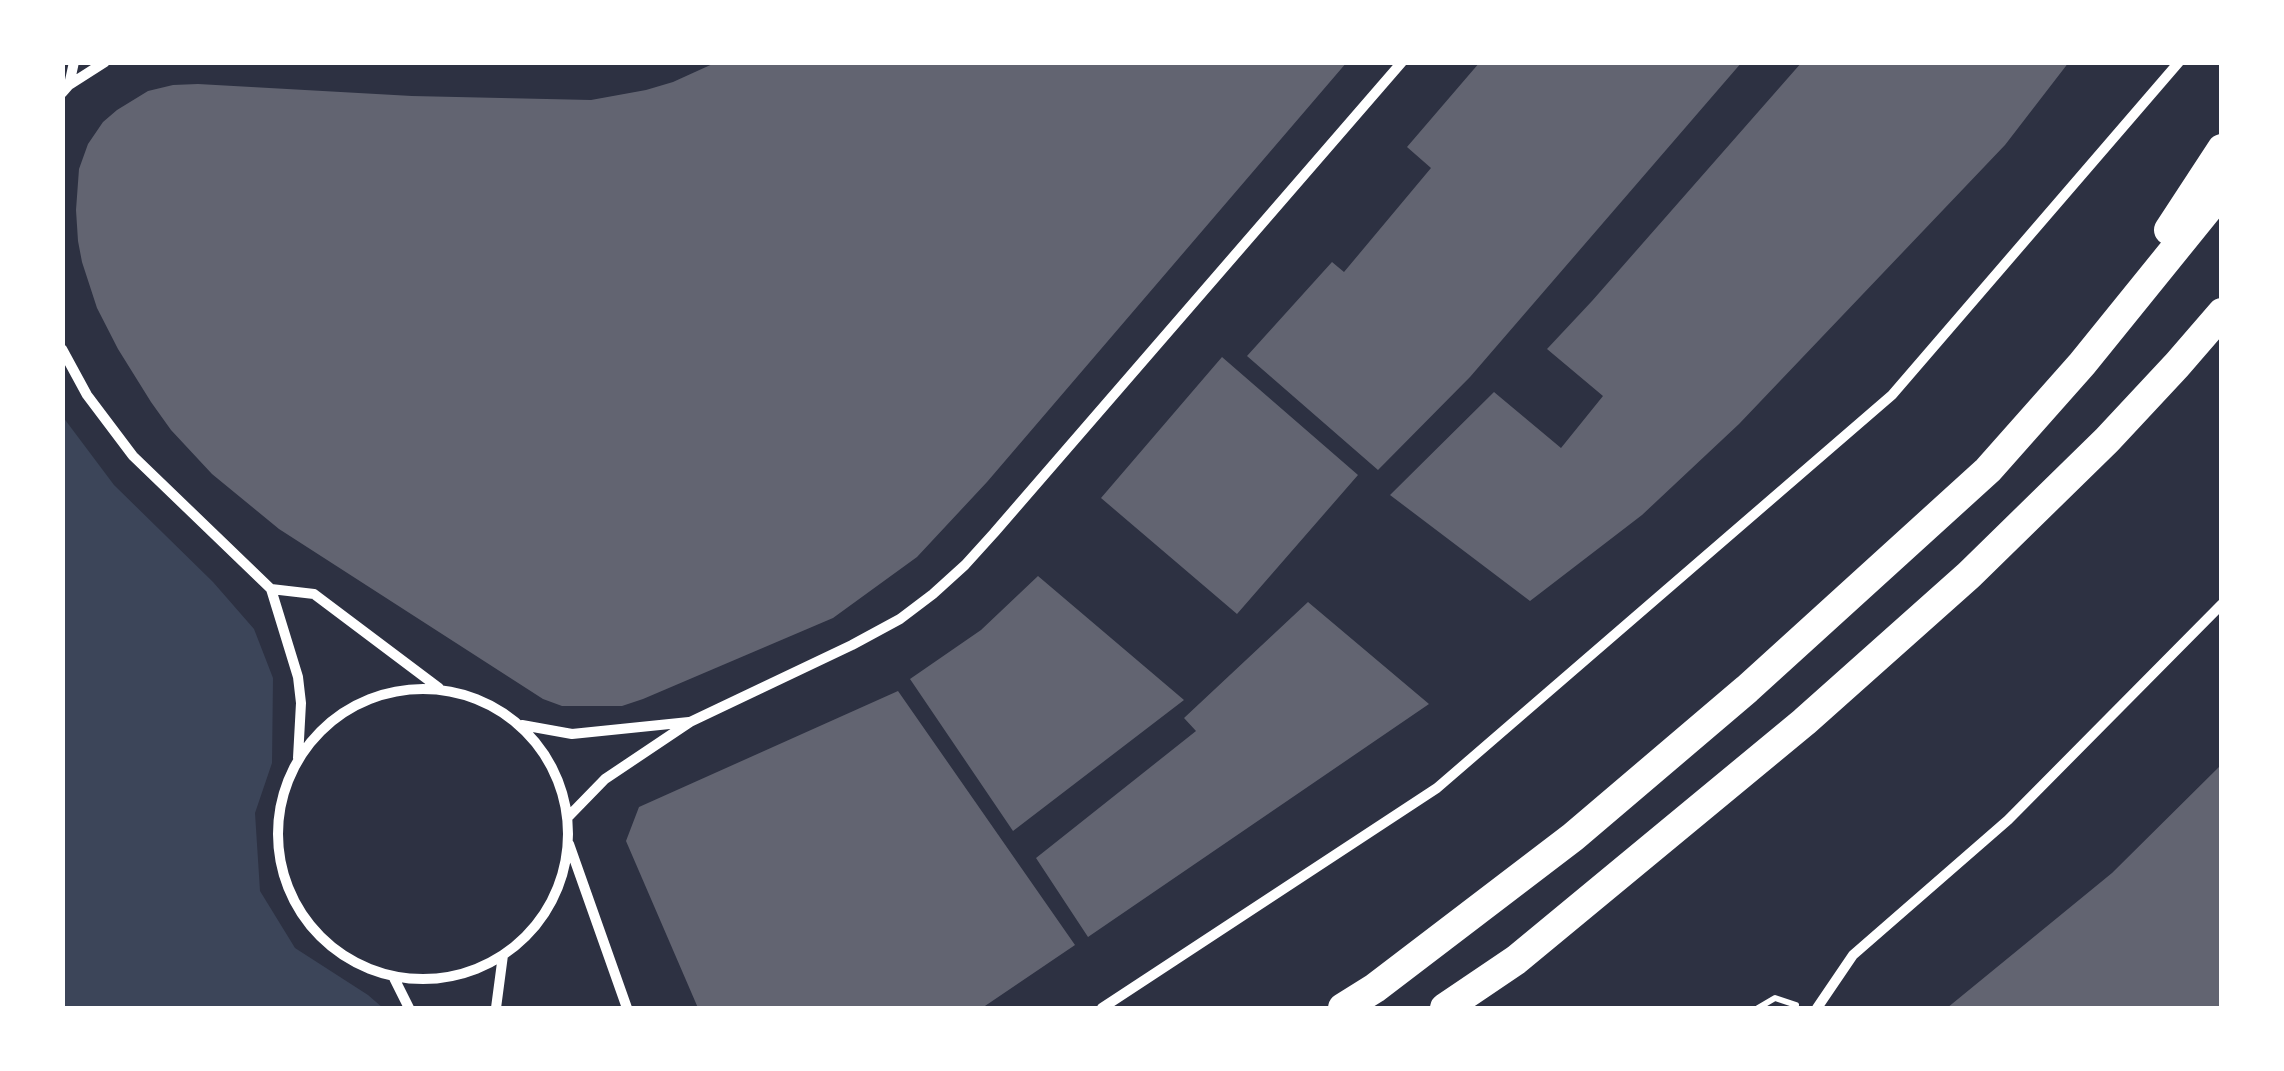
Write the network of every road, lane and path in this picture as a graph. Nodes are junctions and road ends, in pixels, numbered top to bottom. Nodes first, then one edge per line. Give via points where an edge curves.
1 (74, 62) edge
2 (105, 62) edge
3 (1402, 62) edge
4 (2179, 62) edge
5 (66, 89) edge
6 (2222, 148) edge
7 (2222, 191) edge
8 (2222, 313) edge
9 (62, 349) edge
10 (2082, 364) junction
11 (271, 589) junction
12 (2222, 604) edge
13 (440, 689) junction
14 (690, 722) junction
15 (520, 725) junction
16 (298, 759) junction
17 (568, 817) junction
18 (568, 842) junction
19 (503, 955) junction
20 (393, 976) junction
21 (409, 1008) edge
22 (496, 1008) edge
23 (626, 1008) edge
24 (1102, 1008) edge
25 (1343, 1008) edge
26 (1446, 1008) edge
27 (1758, 1008) edge
28 (1807, 1008) edge
29 (1817, 1008) edge

1 - 5 street
2 - 5 street
3 - 14 street via 954,575 900,619
4 - 24 street via 1892,395 1437,788
6 - 10 highway
7 - 10 highway
8 - 26 highway via 2107,440 1969,575 1516,960
9 - 11 street via 132,456
10 - 25 highway via 1988,470 1747,689 1573,837
11 - 13 street via 314,594
11 - 16 street via 298,677
12 - 29 street via 2008,820 1853,955
13 - 15 street via 483,700
13 - 16 street via 399,690 358,703 324,726
14 - 15 street via 572,734
14 - 17 street via 605,779
15 - 17 street via 552,767
16 - 20 street via 283,791 277,844 288,890 313,930 349,960
17 - 18 street
18 - 19 street via 558,886 536,925
18 - 23 street
19 - 20 street via 468,972 431,979
19 - 22 street
20 - 21 street
27 - 28 path via 1775,998

